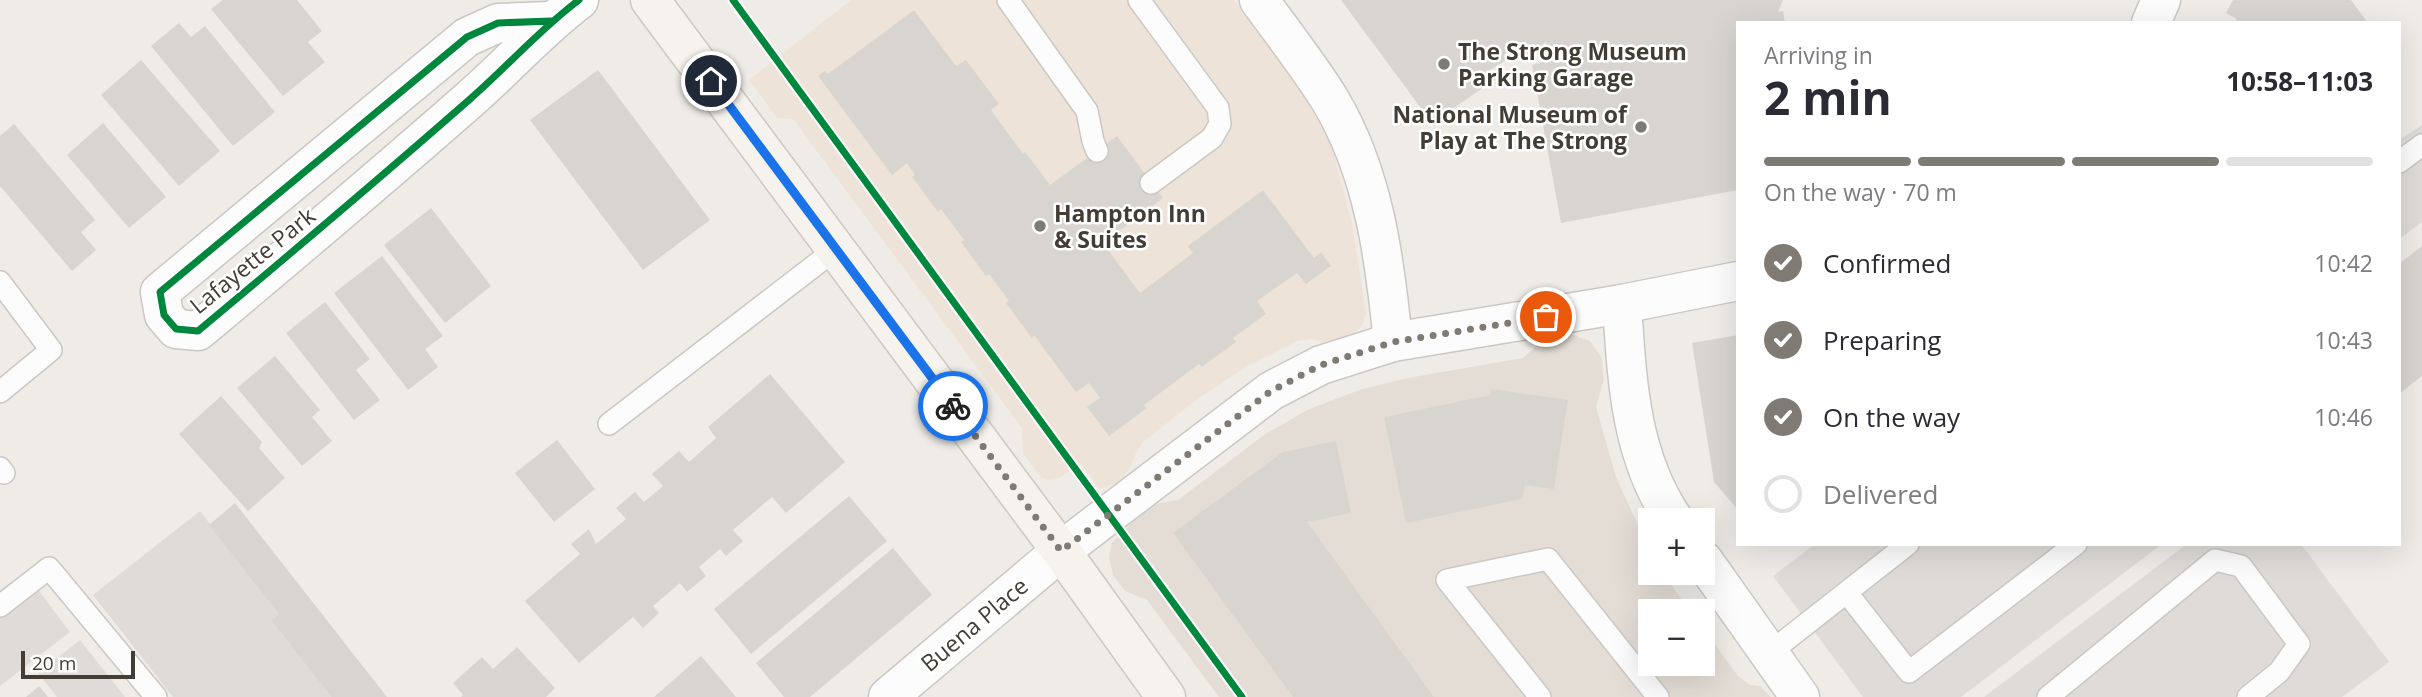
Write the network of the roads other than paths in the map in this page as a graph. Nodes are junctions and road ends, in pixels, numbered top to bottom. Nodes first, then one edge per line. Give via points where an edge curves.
1 (650, 0) edge
2 (1008, 0) edge
3 (1139, 0) edge
4 (1259, 0) edge
5 (2161, 0) edge
6 (565, 10) edge
7 (2152, 21) edge
8 (2422, 145) edge
9 (1097, 151) dead end
10 (319, 160) junction
11 (2401, 161) edge
12 (1151, 183) dead end
13 (353, 201) junction
14 (836, 249) junction
15 (1736, 281) edge
16 (0, 282) edge
17 (1622, 304) junction
18 (1393, 342) junction
19 (0, 392) edge
20 (609, 424) dead end
21 (1666, 508) edge
22 (1906, 546) edge
23 (2073, 546) edge
24 (1061, 551) junction
25 (1715, 578) edge
26 (1847, 593) junction
27 (0, 606) edge
28 (1768, 654) junction
29 (156, 697) edge
30 (888, 697) edge
31 (1166, 697) edge
32 (1540, 697) edge
33 (1658, 697) edge
34 (1800, 697) edge
35 (2048, 697) edge
36 (2248, 697) edge

1 - 14 main road
2 - 9 lane via 1087,111
3 - 12 lane via 1218,108 1220,124 1212,138
4 - 18 street via 1331,101 1352,147 1380,236
5 - 7 street
6 - 10 street, Lafayette Park via 498,23 467,37
6 - 13 street, Lafayette Park
8 - 11 lane
10 - 13 street
10 - 13 street, Lafayette Park via 160,292 164,315 176,329 198,331
14 - 20 lane
14 - 24 main road
15 - 17 street, Buena Place
16 - 19 lane via 51,350
17 - 18 street, Buena Place
17 - 21 street via 1633,421 1643,460
18 - 24 street, Buena Place via 1321,365 1271,391
22 - 26 lane
23 - 26 lane via 1909,672
24 - 30 street, Buena Place
24 - 31 main road
25 - 28 street
26 - 28 lane
27 - 29 lane via 49,568
28 - 34 street
32 - 33 lane via 1447,580 1548,559
35 - 36 lane via 2215,560 2241,566 2299,644 2279,672

